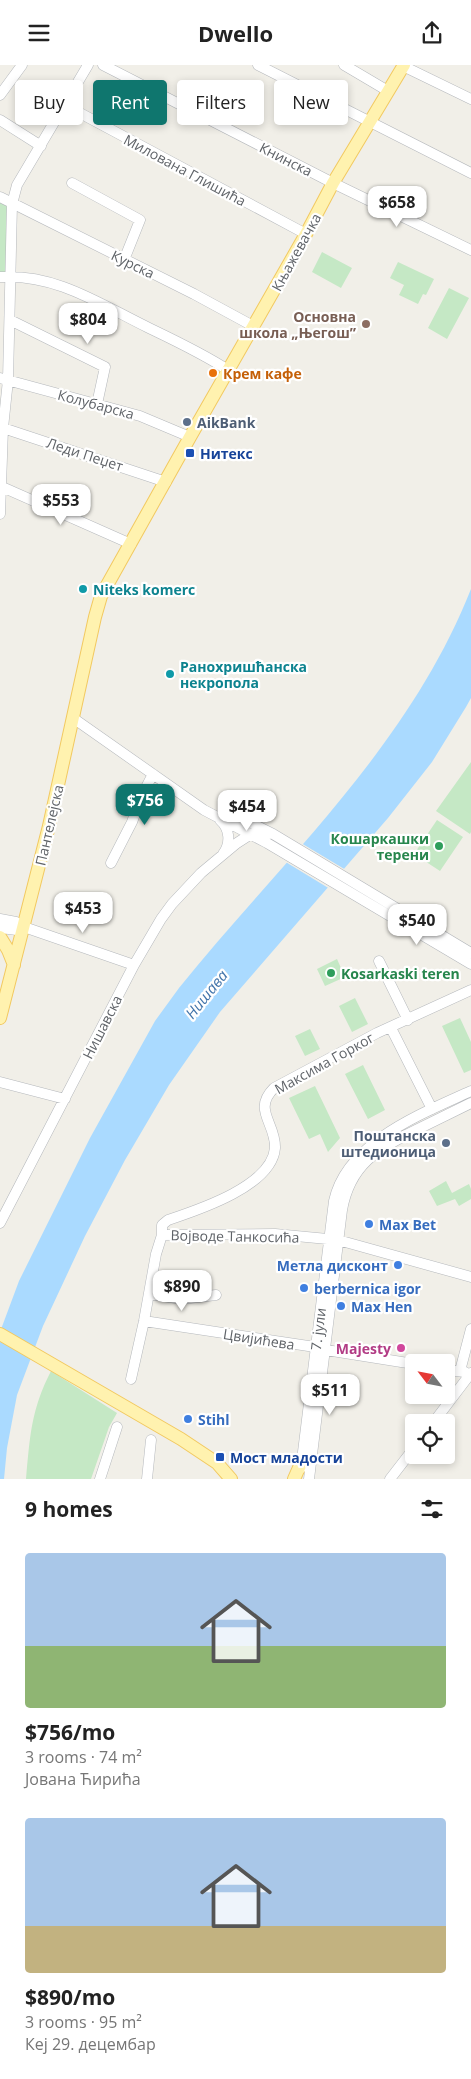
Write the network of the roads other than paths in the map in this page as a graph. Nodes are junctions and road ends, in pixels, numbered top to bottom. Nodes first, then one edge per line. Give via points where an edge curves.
1 (22, 65) edge
2 (88, 65) edge
3 (103, 65) edge
4 (258, 65) edge
5 (344, 65) edge
6 (404, 65) edge
7 (79, 80) edge
8 (388, 91) junction
9 (0, 95) edge
10 (471, 99) edge
11 (83, 115) edge
12 (0, 120) edge
13 (369, 123) junction
14 (54, 125) edge
15 (42, 146) junction
16 (471, 173) edge
17 (72, 183) dead end
18 (333, 183) junction
19 (0, 197) edge
20 (12, 204) junction
21 (306, 235) junction
22 (471, 250) edge
23 (124, 260) junction
24 (0, 277) edge
25 (11, 277) junction
26 (10, 320) junction
27 (253, 326) junction
28 (228, 370) junction
29 (4, 379) edge
30 (97, 404) junction
31 (3, 428) junction
32 (190, 437) junction
33 (166, 482) junction
34 (1, 486) edge
35 (0, 514) edge
36 (130, 544) junction
37 (73, 718) junction
38 (153, 775) junction
39 (220, 818) junction
40 (251, 835) junction
41 (269, 840) junction
42 (225, 853) junction
43 (111, 863) dead end
44 (363, 893) junction
45 (0, 919) edge
46 (24, 927) junction
47 (0, 928) edge
48 (0, 937) edge
49 (471, 953) edge
50 (379, 961) dead end
51 (471, 964) edge
52 (14, 965) junction
53 (134, 965) junction
54 (471, 990) edge
55 (0, 1018) edge
56 (413, 1018) junction
57 (391, 1028) junction
58 (0, 1082) edge
59 (471, 1091) edge
60 (65, 1099) junction
61 (471, 1103) edge
62 (432, 1109) junction
63 (270, 1161) joint
64 (0, 1223) edge
65 (162, 1235) junction
66 (334, 1240) junction
67 (471, 1277) edge
68 (149, 1294) junction
69 (216, 1295) dead end
70 (144, 1321) junction
71 (471, 1329) edge
72 (0, 1333) edge
73 (321, 1349) junction
74 (405, 1363) edge
75 (467, 1373) edge
76 (130, 1379) dead end
77 (439, 1414) edge
78 (118, 1427) dead end
79 (151, 1440) dead end
80 (405, 1460) edge
81 (302, 1461) junction
82 (100, 1479) edge
83 (147, 1479) edge
84 (231, 1479) edge
85 (294, 1479) edge
86 (300, 1479) edge
87 (309, 1479) edge
88 (390, 1479) edge

1 - 9 street
2 - 7 street
3 - 18 street, Книнска
4 - 13 street
5 - 8 street
6 - 8 main road, Књажевачка
6 - 10 street
8 - 13 main road, Књажевачка
11 - 21 street, Милована Глишића
12 - 15 street
13 - 16 street
13 - 18 main road, Књажевачка
14 - 15 street
15 - 20 street via 17,185
17 - 23 street via 140,220
18 - 21 main road, Књажевачка
18 - 22 street, Книнска
19 - 20 street, Курска
20 - 23 street, Курска
20 - 25 street
21 - 27 main road, Књажевачка
23 - 27 street, Курска via 194,293
24 - 25 street
25 - 26 street
25 - 28 street via 31,277 74,290
26 - 29 street
26 - 30 street via 106,367
27 - 28 main road, Књажевачка
28 - 32 main road, Књажевачка
29 - 30 street, Колубарска
29 - 31 street
30 - 32 street, Колубарска via 140,416
31 - 33 street, Леди Пеџет
31 - 34 street
32 - 33 main road, Књажевачка
33 - 36 main road, Књажевачка
34 - 35 street
34 - 36 street
36 - 37 main road, Пантелејска via 107,583 98,606
37 - 38 street
37 - 46 main road, Пантелејска
38 - 39 street
38 - 43 street
39 - 40 street
39 - 41 street via 250,823
39 - 42 street via 234,835 234,843
40 - 41 street via 265,833
40 - 42 street, Нишавска
41 - 42 street via 248,843
41 - 44 street
42 - 53 street, Нишавска via 172,904
44 - 49 street
44 - 51 street
45 - 46 street
46 - 47 street via 20,930
46 - 52 main road, Пантелејска
46 - 53 street
48 - 52 main road
50 - 56 street
52 - 55 main road, Пантелејска
53 - 60 street, Нишавска
54 - 56 street, Максима Горког
56 - 57 street, Максима Горког
57 - 62 street, Максима Горког
57 - 63 street, Максима Горког via 274,1088 267,1095 263,1109 274,1133 275,1149
58 - 60 street
59 - 62 street
60 - 64 street, Нишавска
61 - 66 street via 391,1142 358,1169 346,1192
62 - 66 street via 378,1139 350,1166 336,1194
63 - 65 street, Војводе Танкосића via 259,1176 233,1194 168,1220 162,1225
65 - 66 street, Војводе Танкосића via 275,1234
65 - 68 street
66 - 67 street, Војводе Танкосића
66 - 73 street, 7. јули
68 - 69 street via 182,1299
68 - 70 street
70 - 73 street, Цвијићева
70 - 76 street
71 - 75 street
72 - 84 main road via 200,1451
73 - 74 street, Цвијићева
73 - 81 street, 7. јули
73 - 87 street, 7. јули
75 - 77 street
78 - 82 street
79 - 83 street
80 - 88 street
81 - 85 main road
81 - 86 street, 7. јули

